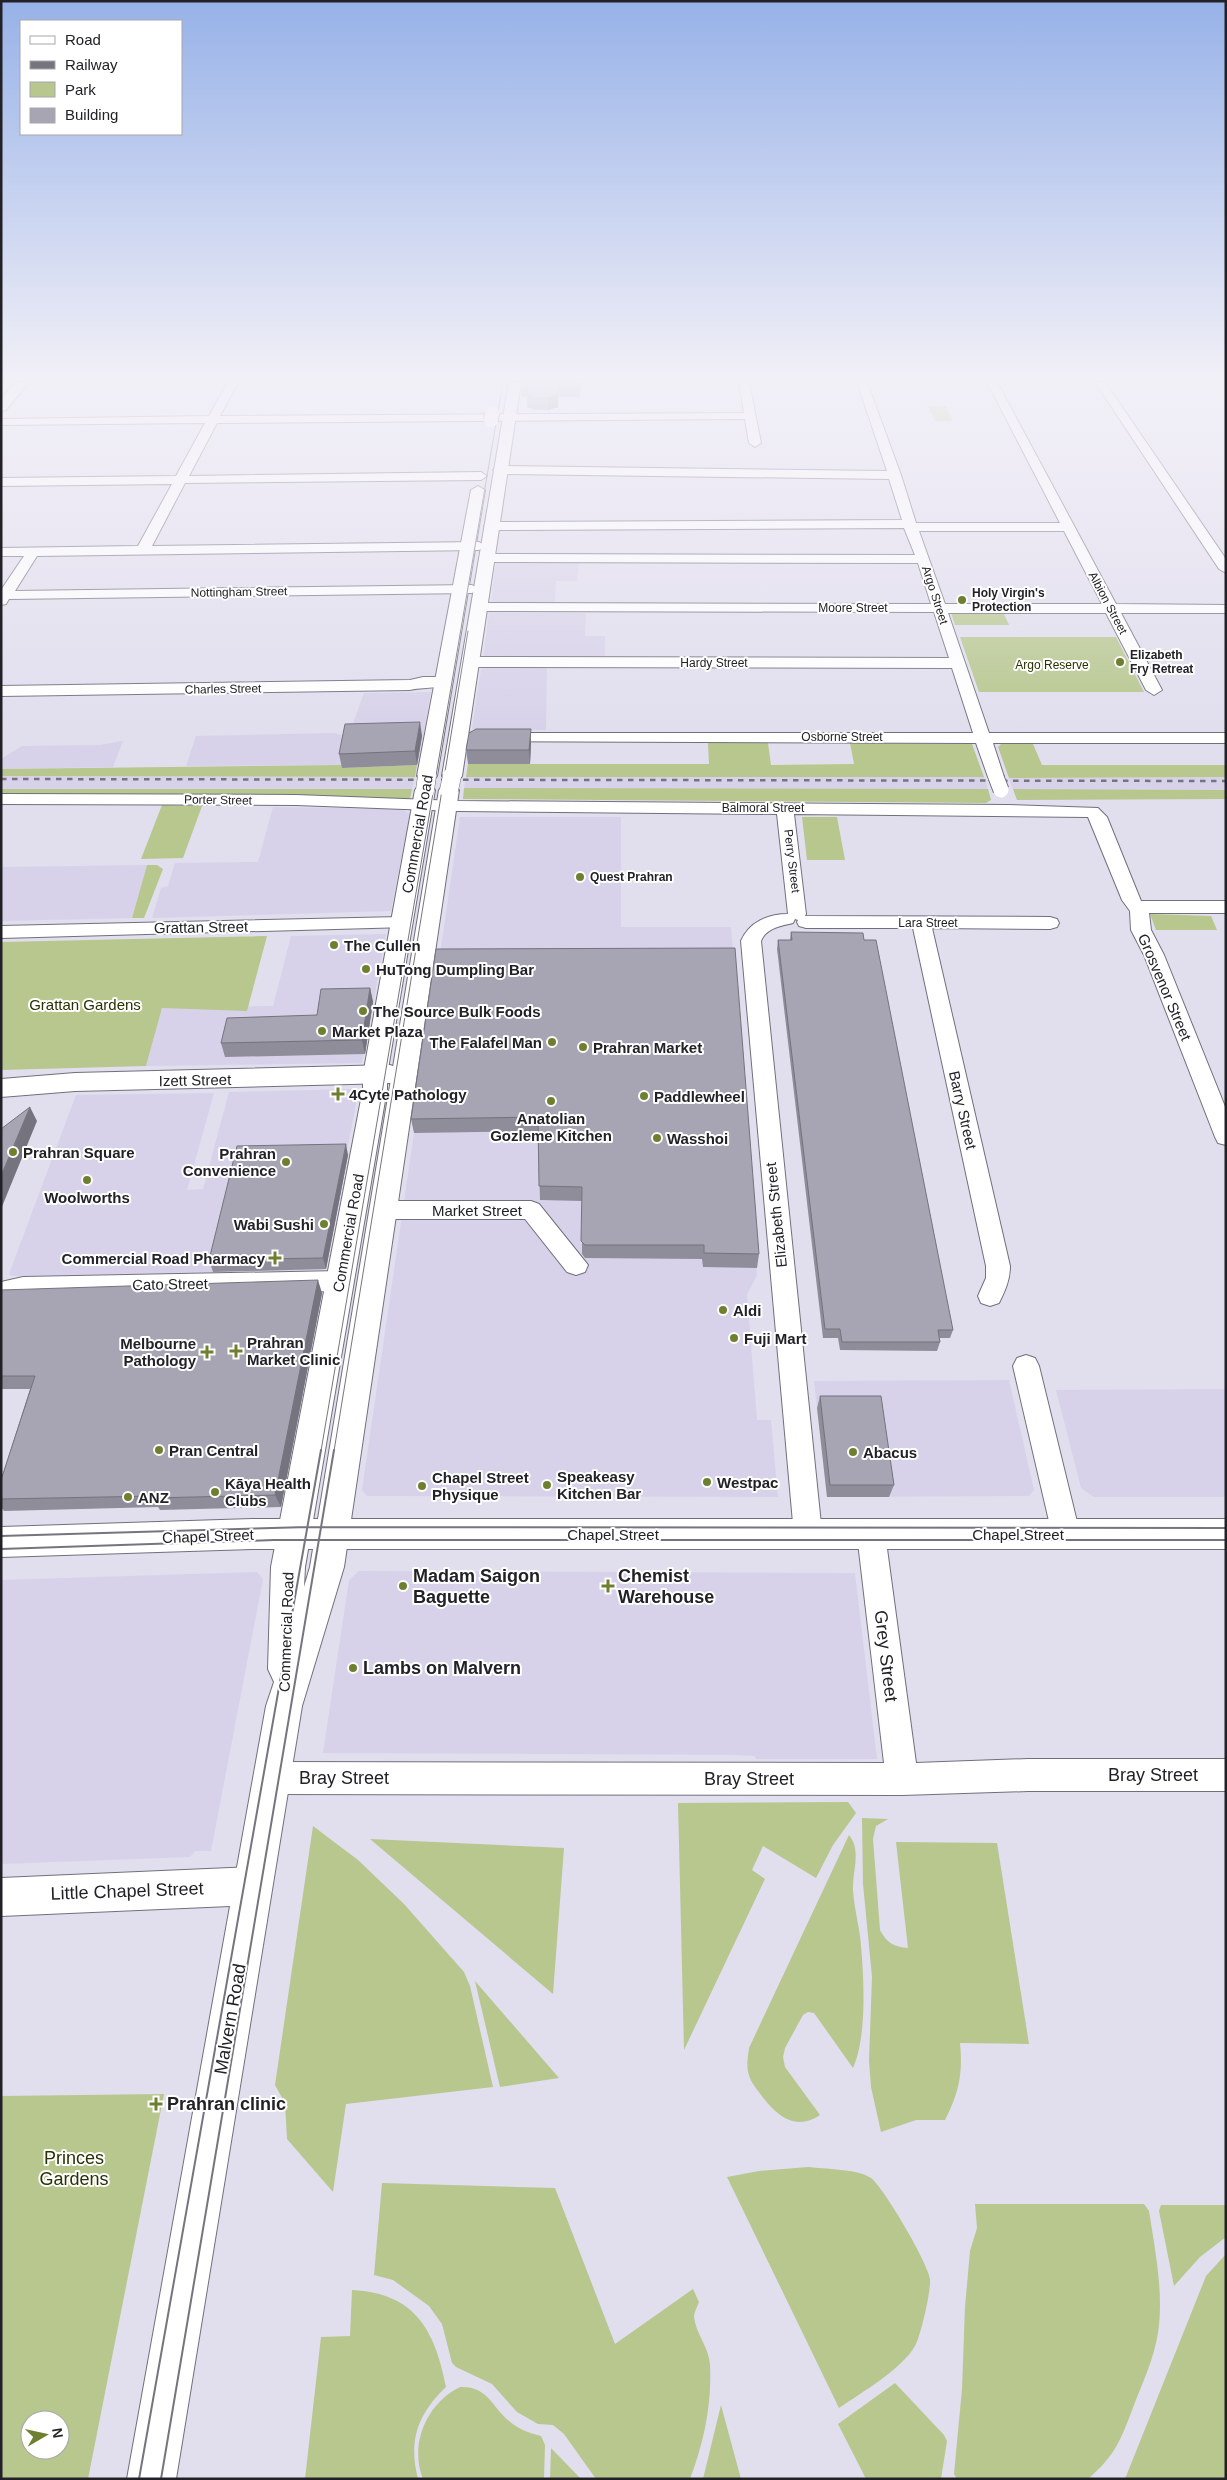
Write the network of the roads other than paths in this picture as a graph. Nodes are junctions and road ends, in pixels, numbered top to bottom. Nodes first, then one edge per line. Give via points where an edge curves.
1 (170, 498) edge
2 (480, 498) edge
3 (495, 498) edge
4 (901, 498) edge
5 (1053, 498) edge
6 (1178, 498) edge
7 (910, 525) junction
8 (491, 526) junction
9 (1068, 527) junction
10 (1206, 539) junction
11 (1220, 539) dead end
12 (143, 550) junction
13 (478, 550) junction
14 (1, 552) edge
15 (33, 552) junction
16 (923, 559) junction
17 (1226, 570) edge
18 (467, 589) junction
19 (3, 598) edge
20 (480, 607) junction
21 (940, 608) junction
22 (1112, 609) junction
23 (1226, 609) edge
24 (470, 662) junction
25 (958, 663) junction
26 (444, 682) junction
27 (1, 690) edge
28 (1154, 690) dead end
29 (458, 738) junction
30 (983, 738) junction
31 (1226, 738) edge
32 (437, 792) junction
33 (1, 799) edge
34 (785, 808) junction
35 (1007, 810) junction
36 (1092, 812) joint
37 (1138, 907) junction
38 (1222, 907) edge
39 (797, 918) junction
40 (401, 922) junction
41 (921, 923) junction
42 (1050, 923) dead end
43 (1226, 924) edge
44 (1, 932) edge
45 (382, 1074) junction
46 (1, 1088) edge
47 (1225, 1132) edge
48 (382, 1210) junction
49 (576, 1264) dead end
50 (340, 1281) junction
51 (1, 1292) edge
52 (990, 1296) dead end
53 (1026, 1366) dead end
54 (294, 1534) junction
55 (332, 1534) junction
56 (808, 1534) junction
57 (871, 1534) junction
58 (1066, 1534) junction
59 (1226, 1534) edge
60 (1, 1542) edge
61 (284, 1706) junction
62 (1226, 1774) edge
63 (271, 1778) junction
64 (902, 1779) junction
65 (253, 1886) junction
66 (1, 1896) edge
67 (151, 2479) edge

1 - 12 street
2 - 13 main road, Commercial Road
3 - 8 main road, Commercial Road
4 - 7 street, Argo Street
5 - 9 street, Albion Street
6 - 10 street
7 - 8 street
7 - 9 street
7 - 16 street, Argo Street
8 - 13 main road, Commercial Road
9 - 22 street, Albion Street
10 - 11 street
10 - 17 street
12 - 13 street
12 - 15 street
13 - 16 street
13 - 18 main road, Commercial Road
13 - 20 main road, Commercial Road
14 - 15 street
15 - 19 street
16 - 21 street, Argo Street
18 - 19 street, Nottingham Street
18 - 26 main road, Commercial Road
20 - 21 street, Moore Street
20 - 24 main road, Commercial Road
21 - 22 street, Moore Street
21 - 25 street, Argo Street
22 - 23 street, Moore Street
22 - 28 street, Albion Street
24 - 25 street, Hardy Street
24 - 29 main road, Commercial Road
25 - 30 street, Argo Street
26 - 27 street, Charles Street
26 - 32 main road, Commercial Road
29 - 30 street, Osborne Street
29 - 32 main road, Commercial Road
30 - 31 street, Osborne Street
30 - 35 street, Argo Street
32 - 33 street, Porter Street via 267,800
32 - 34 street, Balmoral Street
32 - 40 main road, Commercial Road
32 - 48 main road, Commercial Road
34 - 35 street, Balmoral Street
34 - 39 street, Perry Street
35 - 36 street, Balmoral Street
36 - 37 street, Grosvenor Street via 1098,817 1131,900
37 - 38 street
37 - 47 street, Grosvenor Street via 1141,930
38 - 43 street
39 - 41 street, Lara Street
39 - 56 street, Elizabeth Street via 762,926 750,941
40 - 44 street, Grattan Street
40 - 45 main road, Commercial Road
41 - 42 street, Lara Street
41 - 52 street, Barry Street via 998,1266 998,1278
45 - 46 main road, Izett Street via 75,1082
45 - 50 main road, Commercial Road via 375,1089
48 - 49 street, Market Street via 531,1210
48 - 55 main road, Commercial Road
50 - 51 street, Cato Street via 23,1287
50 - 54 main road, Commercial Road
53 - 58 street
54 - 55 main road, Chapel Street
54 - 60 main road, Chapel Street
54 - 61 main road, Commercial Road via 288,1567
55 - 56 main road, Chapel Street
55 - 61 main road, Commercial Road via 327,1567
56 - 57 main road, Chapel Street
57 - 58 main road, Chapel Street
57 - 64 street, Grey Street
58 - 59 main road, Chapel Street
61 - 63 main road, Malvern Road
62 - 64 street, Bray Street via 1028,1774
63 - 64 street, Bray Street
63 - 65 main road, Malvern Road
65 - 66 main road, Little Chapel Street
65 - 67 main road, Malvern Road

